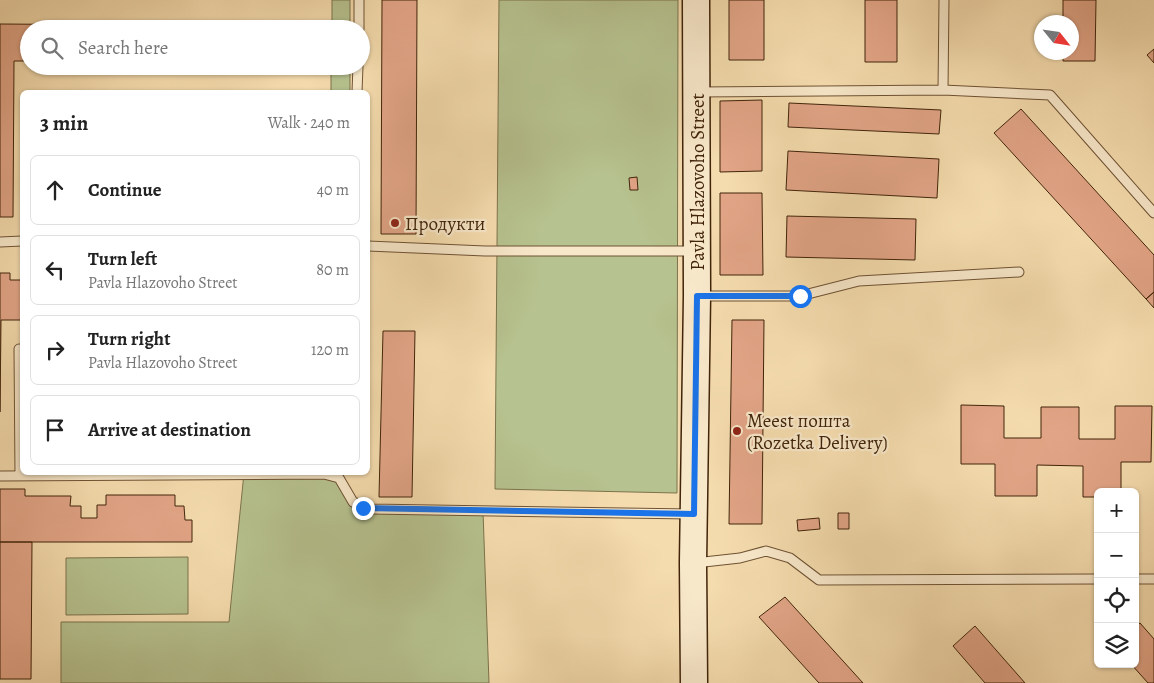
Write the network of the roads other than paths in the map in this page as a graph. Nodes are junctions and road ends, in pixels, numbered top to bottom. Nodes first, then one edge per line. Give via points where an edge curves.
1 (359, 0) edge
2 (696, 0) edge
3 (944, 0) edge
4 (359, 20) edge
5 (358, 75) edge
6 (357, 90) edge
7 (943, 90) junction
8 (696, 92) junction
9 (1154, 213) edge
10 (20, 241) edge
11 (0, 242) edge
12 (370, 246) edge
13 (697, 251) junction
14 (1019, 272) dead end
15 (697, 296) junction
16 (20, 349) edge
17 (20, 475) edge
18 (83, 475) edge
19 (339, 475) edge
20 (0, 476) edge
21 (20, 476) joint
22 (694, 514) junction
23 (693, 563) junction
24 (1154, 578) edge
25 (1094, 579) edge
26 (1139, 579) edge
27 (694, 683) edge

1 - 4 lane
2 - 8 street, Pavla Hlazovoho Street
3 - 7 lane
5 - 6 lane
7 - 8 lane
7 - 9 lane via 1050,95
8 - 13 street, Pavla Hlazovoho Street
10 - 11 lane
12 - 13 lane via 485,252
13 - 15 street, Pavla Hlazovoho Street
14 - 15 lane via 859,281 800,296
15 - 22 street, Pavla Hlazovoho Street
16 - 17 lane
18 - 21 lane
19 - 22 lane via 353,502 371,509
20 - 21 lane
22 - 23 street, Pavla Hlazovoho Street
23 - 25 lane via 740,558 766,551 790,558 820,580
23 - 27 street, Pavla Hlazovoho Street
24 - 26 lane

